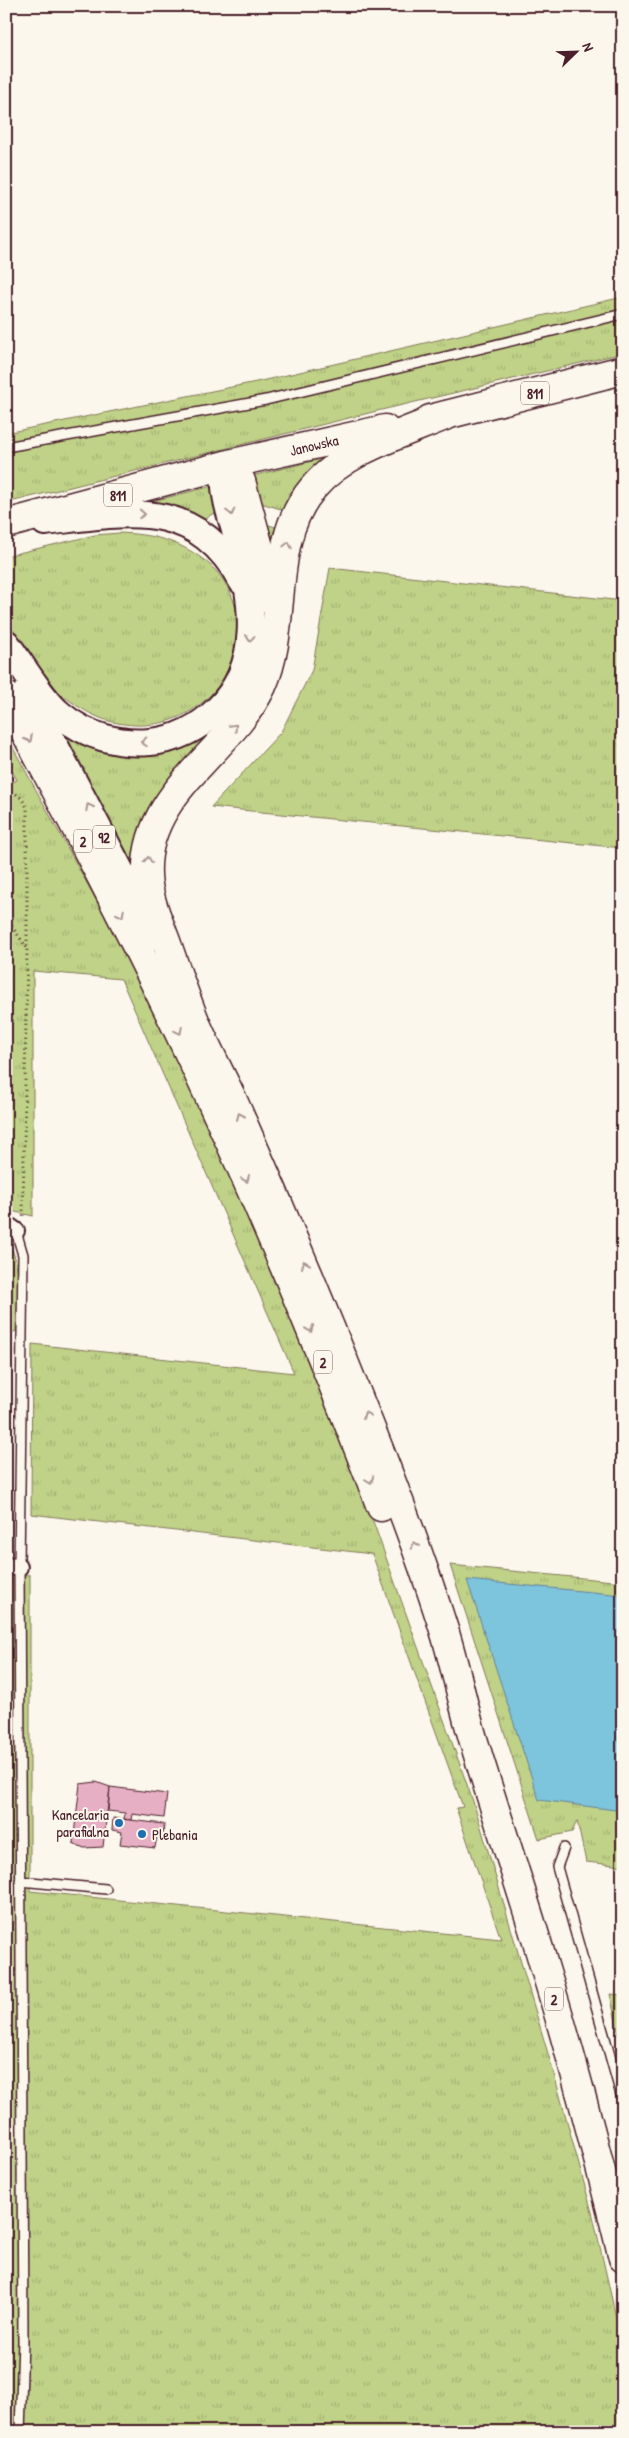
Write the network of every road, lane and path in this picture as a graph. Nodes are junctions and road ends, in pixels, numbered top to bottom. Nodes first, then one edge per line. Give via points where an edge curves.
1 (623, 314) edge
2 (623, 370) edge
3 (447, 415) junction
4 (6, 447) edge
5 (229, 464) junction
6 (6, 525) edge
7 (248, 590) junction
8 (277, 610) junction
9 (6, 642) edge
10 (6, 654) edge
11 (6, 696) edge
12 (6, 793) edge
13 (6, 918) edge
14 (28, 948) junction
15 (196, 1023) junction
16 (11, 1227) edge
17 (13, 1567) edge
18 (474, 1743) junction
19 (564, 1848) dead end
20 (20, 1882) junction
21 (106, 1889) dead end
22 (623, 2102) edge
23 (623, 2258) edge
24 (20, 2432) edge

1 - 4 lane via 266,400
2 - 3 highway, Janowska / 811
3 - 5 highway, Janowska / 811
8 -> 3 highway via 290,533 300,507 314,486 342,462
5 - 6 highway, Janowska / 811
5 -> 7 main road via 224,485
5 - 8 highway via 241,481
6 -> 7 main road via 125,513 158,516 184,524 217,546
7 -> 9 main road via 251,636 240,679 214,714 194,728 153,742 104,738 60,715
15 -> 8 highway via 150,895 147,877 150,843 161,815 173,797 253,704 272,659
15 -> 10 main road, 92 via 112,853
11 -> 18 highway, 2 via 125,923 231,1145 323,1360
12 - 14 path via 20,796 27,807
13 - 14 path
14 - 16 path via 23,1224
18 -> 15 highway, 2 via 446,1637 393,1485 321,1302
16 - 17 lane via 22,1255
17 - 20 lane
18 - 23 highway, 2 via 563,2029
19 - 22 lane via 557,1867
20 - 21 lane
20 - 24 lane via 23,2331

